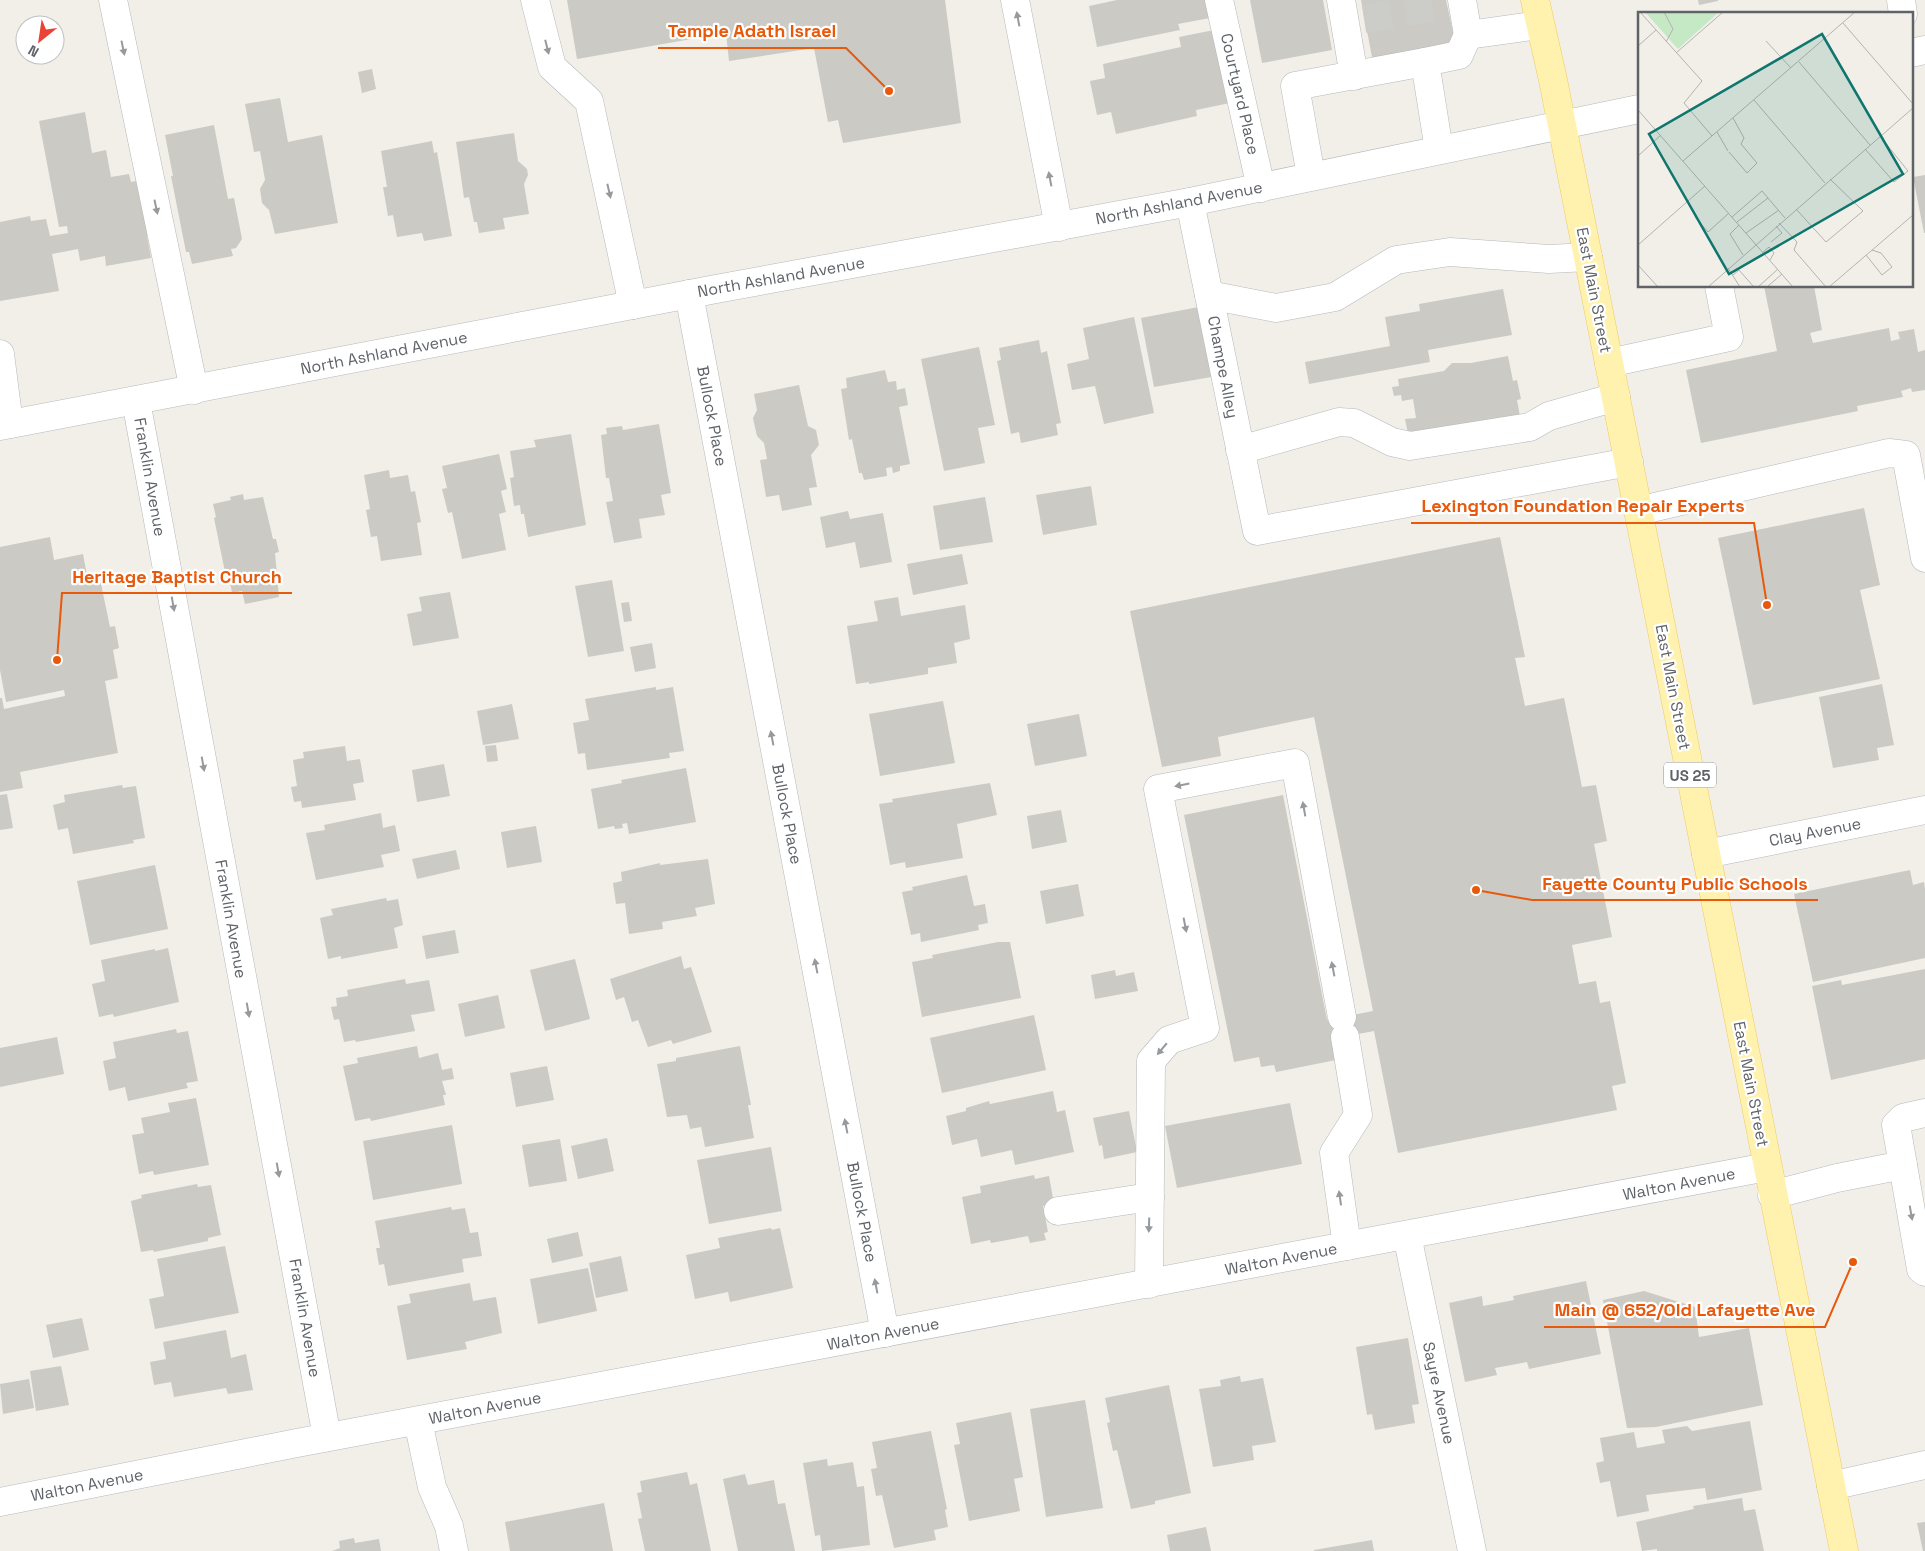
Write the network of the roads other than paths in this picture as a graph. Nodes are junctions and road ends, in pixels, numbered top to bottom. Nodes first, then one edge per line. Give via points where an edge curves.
1 (113, 0) edge
2 (535, 0) edge
3 (1014, 0) edge
4 (1220, 0) edge
5 (1457, 3) edge
6 (1537, 12) edge
7 (1350, 14) edge
8 (1468, 35) junction
9 (1925, 50) edge
10 (1912, 53) edge
11 (1426, 62) junction
12 (1354, 76) junction
13 (1638, 109) edge
14 (1562, 125) junction
15 (1439, 150) junction
16 (1311, 176) junction
17 (1261, 188) junction
18 (1190, 202) junction
19 (1059, 227) junction
20 (1588, 256) junction
21 (1719, 288) edge
22 (689, 294) junction
23 (1209, 295) junction
24 (633, 305) junction
25 (0, 354) edge
26 (1609, 363) junction
27 (194, 390) junction
28 (1616, 397) junction
29 (136, 401) junction
30 (5, 425) edge
31 (1240, 450) junction
32 (1629, 462) junction
33 (1638, 512) junction
34 (1925, 558) edge
35 (1925, 810) edge
36 (1706, 854) junction
37 (1925, 1114) edge
38 (1903, 1165) junction
39 (1767, 1167) junction
40 (1772, 1195) junction
41 (1150, 1197) junction
42 (1058, 1211) dead end
43 (1407, 1235) junction
44 (1347, 1246) junction
45 (1925, 1272) edge
46 (1149, 1284) junction
47 (885, 1334) junction
48 (418, 1421) junction
49 (327, 1437) junction
50 (1925, 1465) edge
51 (1831, 1486) junction
52 (0, 1502) edge
53 (454, 1551) edge
54 (1472, 1551) edge
55 (1844, 1551) edge

1 -> 27 street
2 -> 24 street via 552,67 589,101
19 -> 3 street
4 - 17 street, Courtyard Place
5 - 8 street
6 - 8 street
6 - 14 main road, East Main Street / US 25
7 - 12 street
8 - 11 street via 1459,55
9 - 10 street
11 - 12 street
11 - 15 street
12 - 16 street via 1295,86
13 - 14 street, North Ashland Avenue
14 - 15 street, North Ashland Avenue
14 - 20 main road, East Main Street / US 25
15 - 16 street, North Ashland Avenue
16 - 17 street, North Ashland Avenue
17 - 18 street, North Ashland Avenue
18 - 19 street, North Ashland Avenue
18 - 23 street, Champe Alley
19 - 22 street, North Ashland Avenue
20 - 23 street via 1549,259 1450,252 1396,260 1336,297 1276,308
20 - 26 main road, East Main Street / US 25
21 - 26 street via 1729,337
22 - 24 street, North Ashland Avenue
47 -> 22 street, Bullock Place
23 - 31 street, Champe Alley
24 - 27 street, North Ashland Avenue
25 - 30 street
26 - 28 main road, East Main Street / US 25
27 - 29 street, North Ashland Avenue
28 - 31 street via 1549,416 1530,427 1410,446 1392,442 1354,423 1339,422
28 - 32 main road, East Main Street / US 25
29 - 30 street, North Ashland Avenue
29 -> 49 street, Franklin Avenue
31 - 32 street, Champe Alley via 1257,531
32 - 33 main road, East Main Street / US 25
33 - 34 street via 1889,453 1906,455
33 - 36 main road, East Main Street / US 25
35 - 36 street, Clay Avenue
36 - 39 main road, East Main Street / US 25
37 - 38 street via 1903,1118 1896,1125
38 - 40 street
38 -> 45 street
39 - 40 main road, East Main Street / US 25
39 - 43 street, Walton Avenue
40 - 51 main road, East Main Street / US 25
41 - 42 street
44 -> 41 street via 1334,1153 1358,1115 1295,763 1158,789 1205,1028 1169,1040 1151,1061
41 -> 46 street
43 - 44 street, Walton Avenue
43 - 54 street, Sayre Avenue
44 - 46 street, Walton Avenue
46 - 47 street, Walton Avenue
47 - 48 street, Walton Avenue
48 - 49 street, Walton Avenue
48 - 53 street via 432,1487 449,1526
49 - 52 street, Walton Avenue
50 - 51 street
51 - 55 main road, East Main Street / US 25

